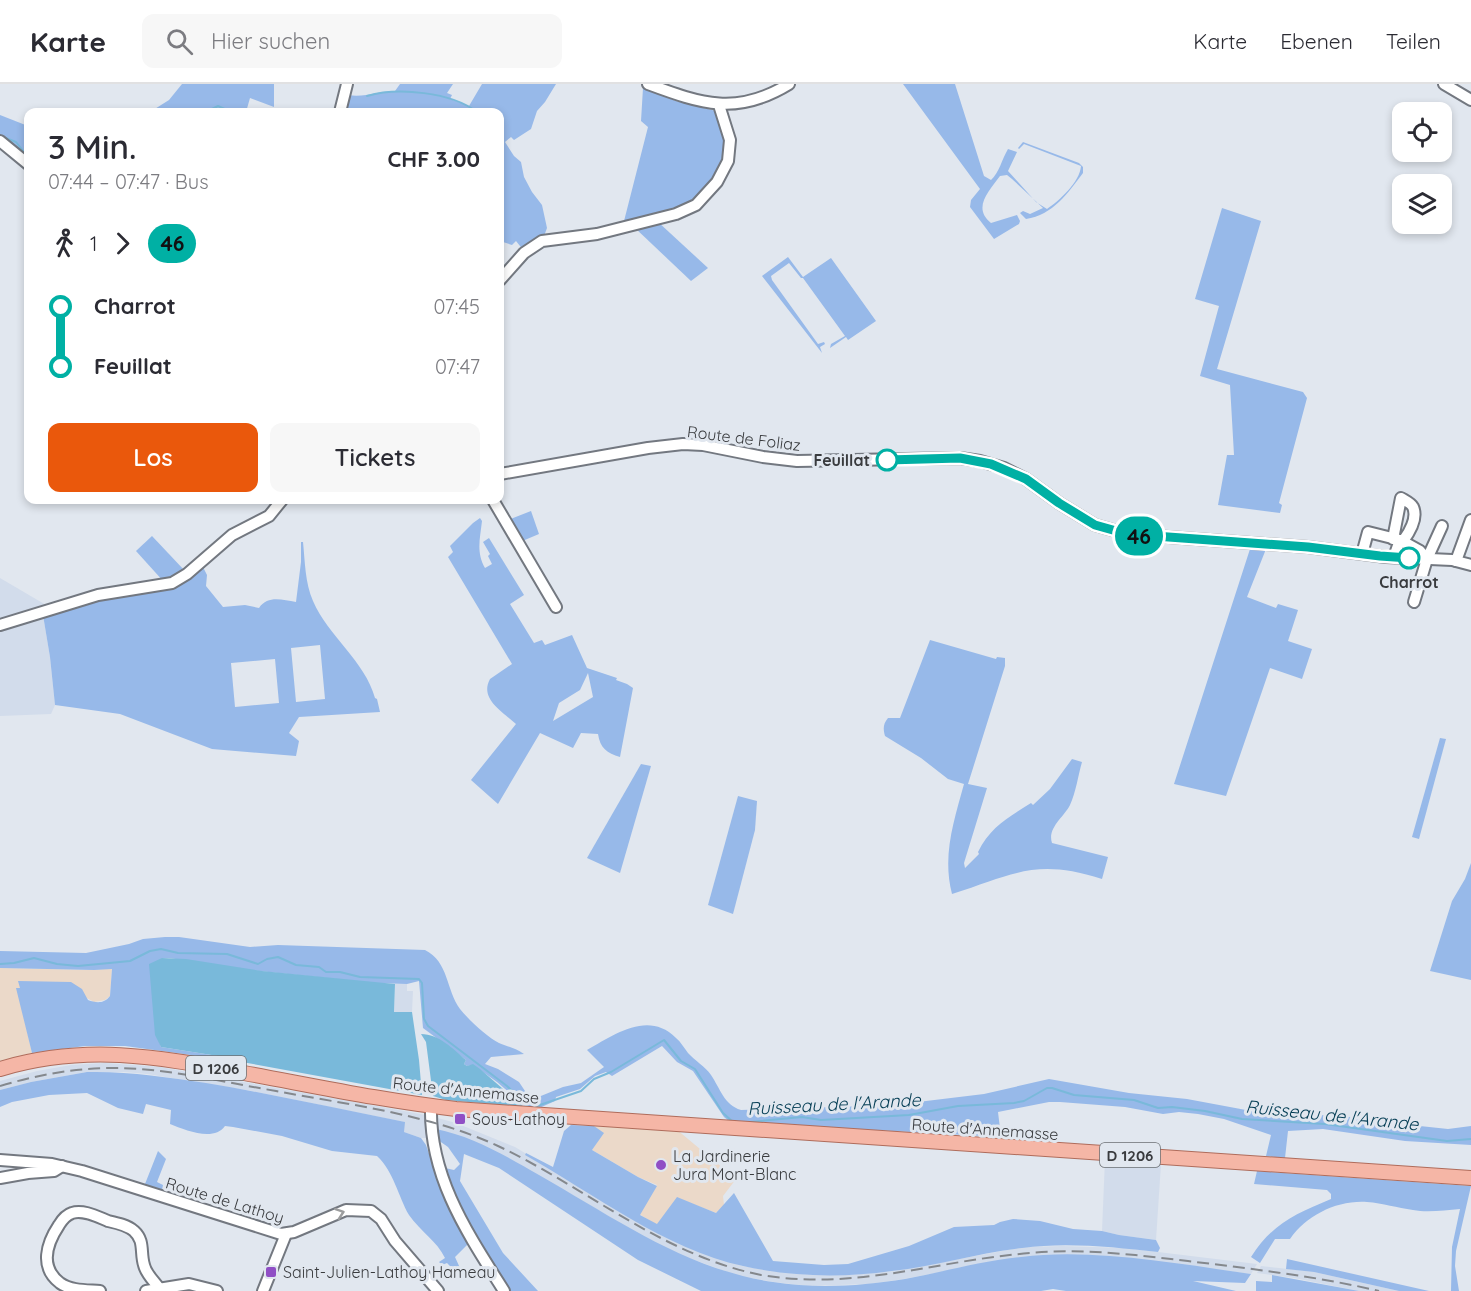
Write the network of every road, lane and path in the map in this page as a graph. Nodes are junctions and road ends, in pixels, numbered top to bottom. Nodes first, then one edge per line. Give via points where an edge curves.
1 (347, 84) edge
2 (648, 84) edge
3 (789, 84) edge
4 (1444, 84) edge
5 (1471, 100) edge
6 (719, 105) junction
7 (341, 108) edge
8 (0, 141) edge
9 (24, 162) edge
10 (504, 276) edge
11 (504, 473) edge
12 (279, 504) edge
13 (495, 504) edge
14 (1471, 520) edge
15 (1442, 526) dead end
16 (1399, 540) junction
17 (1362, 554) junction
18 (1394, 557) junction
19 (1427, 559) junction
20 (1456, 561) junction
21 (1471, 565) edge
22 (1414, 602) dead end
23 (556, 607) dead end
24 (0, 625) edge
25 (0, 1069) edge
26 (431, 1106) junction
27 (0, 1160) edge
28 (62, 1166) junction
29 (1471, 1178) edge
30 (1, 1180) edge
31 (286, 1234) junction
32 (159, 1288) junction
33 (100, 1291) edge
34 (146, 1291) edge
35 (217, 1291) edge
36 (263, 1291) edge
37 (438, 1291) edge
38 (504, 1291) edge

1 - 7 street
2 - 6 street
3 - 6 street via 748,102
4 - 5 street
6 - 10 street via 730,140 728,161 717,182 696,205 609,232 542,241 524,253
8 - 9 street
11 - 17 street, Route de Foliaz via 683,444 796,461 960,458 1013,472 1084,519 1119,532
12 - 24 street via 269,516 232,535 172,583 98,595
13 - 23 street
14 - 20 street
15 - 19 street
16 - 17 street via 1368,532
16 - 18 street
16 - 19 street via 1420,550
17 - 18 street, Route de Foliaz
18 - 19 street, Route de Foliaz
19 - 20 street, Route de Foliaz
19 - 22 street
20 - 21 street, Route de Foliaz
25 - 26 main road, Route d'Annemasse / D 1206 via 52,1058 125,1054
26 - 29 main road, Route d'Annemasse / D 1206
26 - 38 street via 431,1130 453,1206
27 - 28 street, Route de Lathoy
28 - 30 street via 54,1171
28 - 31 street, Route de Lathoy
31 - 36 street
31 -> 37 street, Route de Lathoy via 346,1210 371,1211
32 - 33 street via 146,1270 142,1243 134,1231 83,1212 72,1213 52,1236 48,1266 64,1285
32 - 34 street
32 - 35 street via 189,1284

